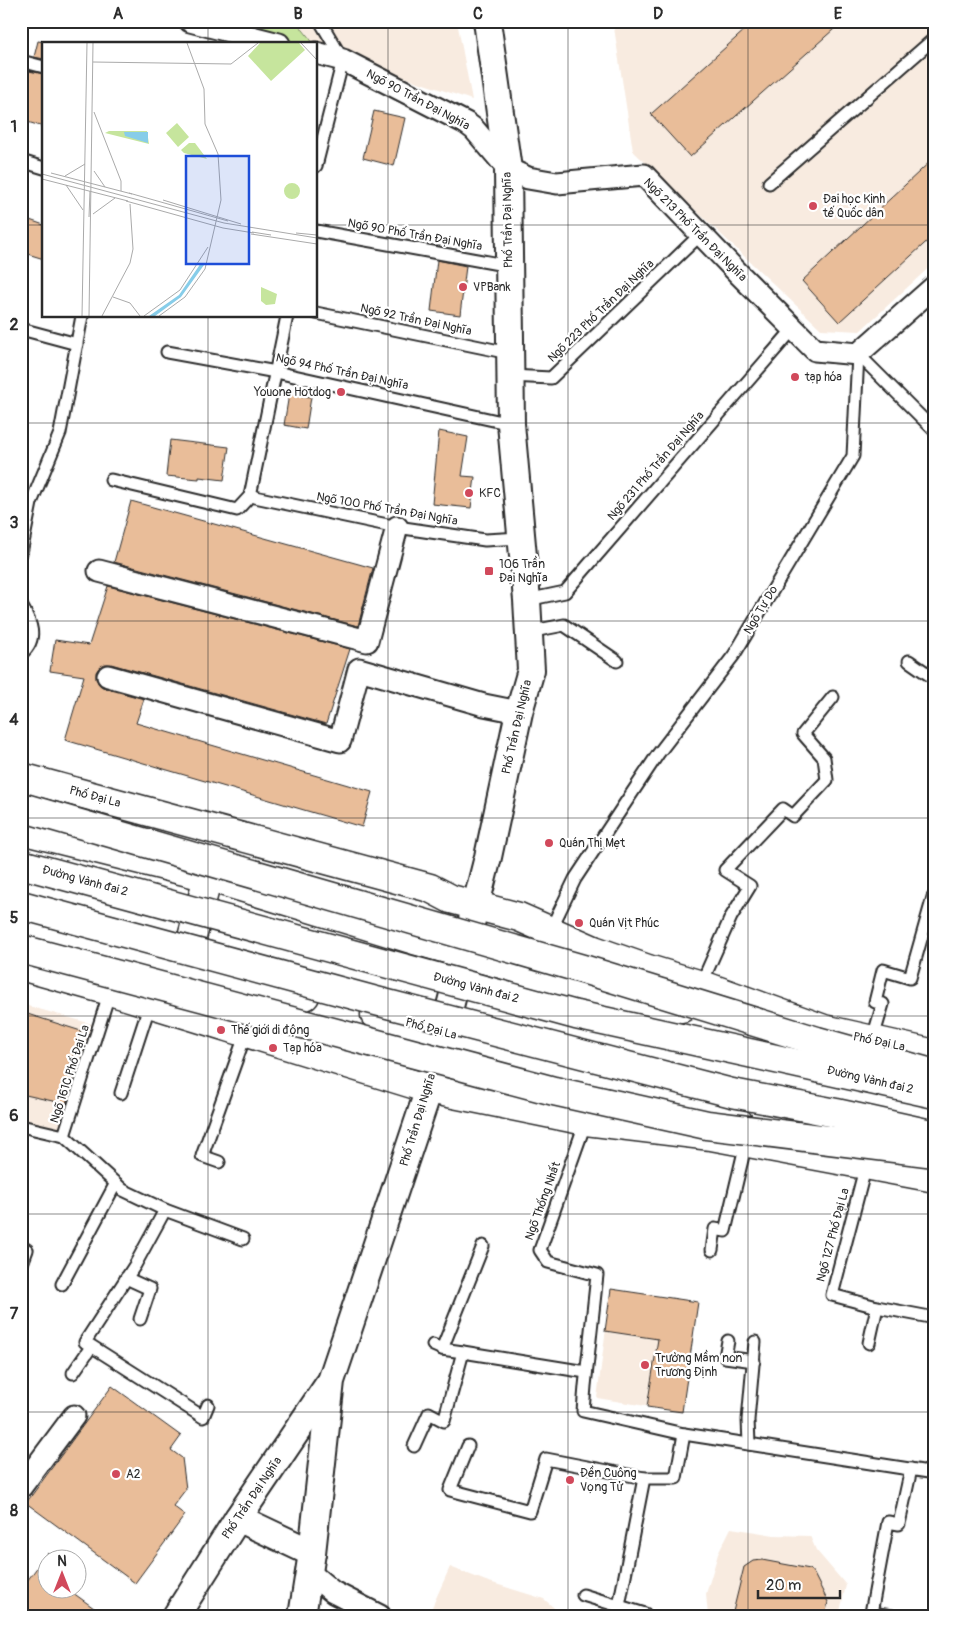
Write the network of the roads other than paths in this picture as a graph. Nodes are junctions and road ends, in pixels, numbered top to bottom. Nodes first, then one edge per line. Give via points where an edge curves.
1 (190, 21) edge
2 (320, 21) edge
3 (487, 21) edge
4 (935, 38) edge
5 (271, 42) edge
6 (318, 54) edge
7 (343, 60) junction
8 (21, 61) edge
9 (42, 66) edge
10 (318, 157) edge
11 (21, 161) edge
12 (42, 167) edge
13 (508, 169) junction
14 (769, 183) dead end
15 (318, 231) edge
16 (701, 234) junction
17 (510, 266) junction
18 (935, 286) edge
19 (318, 314) edge
20 (82, 318) edge
21 (288, 318) edge
22 (794, 328) junction
23 (21, 329) edge
24 (77, 344) junction
25 (167, 352) dead end
26 (858, 354) junction
27 (510, 364) junction
28 (276, 372) junction
29 (511, 424) junction
30 (935, 430) edge
31 (111, 480) dead end
32 (250, 496) junction
33 (397, 527) junction
34 (520, 538) junction
35 (21, 553) edge
36 (99, 570) dead end
37 (526, 600) junction
38 (21, 604) edge
39 (528, 632) junction
40 (367, 641) junction
41 (21, 654) edge
42 (617, 660) dead end
43 (909, 661) dead end
44 (359, 669) junction
45 (108, 676) dead end
46 (935, 679) edge
47 (833, 697) dead end
48 (519, 712) junction
49 (21, 777) edge
50 (50, 784) junction
51 (21, 807) edge
52 (21, 830) edge
53 (69, 843) junction
54 (21, 864) edge
55 (208, 877) junction
56 (932, 897) dead end
57 (21, 905) edge
58 (475, 905) junction
59 (21, 920) edge
60 (550, 931) junction
61 (66, 934) junction
62 (21, 948) edge
63 (463, 953) junction
64 (21, 959) edge
65 (185, 964) junction
66 (21, 966) edge
67 (707, 971) dead end
68 (110, 991) junction
69 (150, 1004) junction
70 (824, 1029) junction
71 (246, 1033) junction
72 (443, 1033) junction
73 (872, 1040) junction
74 (935, 1054) edge
75 (935, 1074) edge
76 (429, 1089) junction
77 (120, 1093) dead end
78 (935, 1094) edge
79 (586, 1121) junction
80 (21, 1126) edge
81 (935, 1135) edge
82 (64, 1136) junction
83 (746, 1142) junction
84 (935, 1153) edge
85 (834, 1159) junction
86 (219, 1162) dead end
87 (866, 1166) junction
88 (935, 1178) edge
89 (116, 1183) junction
90 (165, 1210) junction
91 (244, 1240) dead end
92 (21, 1246) edge
93 (483, 1246) dead end
94 (712, 1250) dead end
95 (21, 1266) edge
96 (126, 1278) junction
97 (62, 1284) dead end
98 (877, 1306) junction
99 (935, 1318) edge
100 (140, 1319) dead end
101 (728, 1342) dead end
102 (755, 1342) dead end
103 (869, 1343) dead end
104 (91, 1346) junction
105 (463, 1352) junction
106 (754, 1361) junction
107 (586, 1372) junction
108 (74, 1373) dead end
109 (331, 1381) junction
110 (208, 1405) dead end
111 (74, 1416) dead end
112 (684, 1434) junction
113 (749, 1444) junction
114 (414, 1446) dead end
115 (468, 1446) dead end
116 (910, 1469) junction
117 (935, 1473) edge
118 (644, 1478) junction
119 (21, 1487) edge
120 (238, 1518) junction
121 (310, 1562) junction
122 (584, 1595) dead end
123 (619, 1606) junction
124 (645, 1614) dead end
125 (176, 1616) edge
126 (302, 1616) edge
127 (380, 1616) edge
128 (892, 1616) edge

1 - 5 street
2 - 7 lane
3 - 13 street, Phố Trần Đại Nghĩa
4 - 14 lane
6 - 7 street, Ngõ 90 Trần Đại Nghĩa
7 - 10 lane
7 - 13 street, Ngõ 90 Trần Đại Nghĩa via 474,129
8 - 9 lane
11 - 12 lane
13 - 16 street, Ngõ 213 Phố Trần Đại Nghĩa via 528,178 557,183 644,175
13 - 17 street, Phố Trần Đại Nghĩa
15 - 17 lane, Ngõ 90 Phố Trần Đại Nghĩa
16 - 22 street, Ngõ 213 Phố Trần Đại Nghĩa
16 - 27 lane, Ngõ 223 Phố Trần Đại Nghĩa via 551,378
17 - 27 street, Phố Trần Đại Nghĩa
18 - 26 street
19 - 27 lane, Ngõ 92 Trần Đại Nghĩa
20 - 24 lane
21 - 28 lane
22 - 26 street, Ngõ 213 Phố Trần Đại Nghĩa via 815,350
22 - 37 lane, Ngõ 231 Phố Trần Đại Nghĩa via 565,592
23 - 24 lane
24 - 35 lane via 60,433 31,502
25 - 28 lane, Ngõ 94 Phố Trần Đại Nghĩa
26 - 30 lane
26 - 60 lane, Ngõ Tự Do via 853,456 734,655 658,754 575,879
27 - 29 street, Phố Trần Đại Nghĩa
28 - 29 lane, Ngõ 94 Phố Trần Đại Nghĩa
28 - 32 lane
29 - 34 street, Phố Trần Đại Nghĩa
31 - 32 lane via 238,510
32 - 33 lane, Ngõ 100 Phố Trần Đại Nghĩa
33 - 34 lane, Ngõ 100 Phố Trần Đại Nghĩa via 485,540
33 - 40 street
34 - 37 street, Phố Trần Đại Nghĩa
36 - 40 street
37 - 39 street, Phố Trần Đại Nghĩa
38 - 41 lane via 33,633 29,648
39 - 42 lane via 564,625
39 - 48 street, Phố Trần Đại Nghĩa via 531,670
40 - 44 street
43 - 46 lane
44 - 45 street via 340,740
44 - 48 street
47 - 67 lane via 803,734 824,758 827,780 793,816 783,809 725,870 750,886
48 - 58 street, Phố Trần Đại Nghĩa
49 - 50 main road, Phố Đại La
50 - 53 main road
50 - 58 main road, Phố Đại La via 430,888 452,899
51 - 75 main road, bridge
52 - 53 main road, Phố Đại La
53 - 55 main road, Phố Đại La
54 - 78 main road, Đường Vành đai 2, bridge via 576,1015
55 - 63 main road, Phố Đại La
55 - 65 main road
56 - 73 lane via 910,978 883,970 875,1002 883,1004
57 - 81 main road, bridge via 385,1004 732,1093
58 - 60 main road, Phố Đại La via 519,917
58 - 63 street, Phố Trần Đại Nghĩa
59 - 61 main road, Phố Đại La
60 - 70 main road, Phố Đại La
61 - 64 main road
61 - 65 main road, Phố Đại La
62 - 84 main road, bridge via 554,1091 707,1125
63 - 70 main road, Phố Đại La via 650,1004
63 - 72 street, Phố Trần Đại Nghĩa
65 - 72 main road, Phố Đại La
66 - 68 main road, Phố Đại La
68 - 69 main road, Phố Đại La
68 - 82 lane, Ngõ 161C Phố Đại La
69 - 71 main road, Phố Đại La
69 - 77 lane
70 - 73 main road, Phố Đại La
71 - 76 main road, Phố Đại La
71 - 86 lane via 202,1156
72 - 76 street, Phố Trần Đại Nghĩa
72 - 85 main road, Phố Đại La via 617,1078
73 - 74 main road, Phố Đại La
76 - 79 main road, Phố Đại La
76 - 109 street, Phố Trần Đại Nghĩa
79 - 83 main road, Phố Đại La
79 - 107 lane, Ngõ Thống Nhất via 540,1250 548,1262 597,1275
80 - 82 lane
82 - 89 lane, Ngõ 161C Phố Đại La
83 - 85 main road, Phố Đại La
83 - 94 lane via 725,1231 715,1229
85 - 87 main road, Phố Đại La
87 - 88 main road, Phố Đại La
87 - 98 lane, Ngõ 127 Phố Đại La via 832,1295
89 - 90 lane, Ngõ 161C Phố Đại La via 123,1190
89 - 97 lane
90 - 91 lane, Ngõ 161C Phố Đại La
90 - 96 lane
92 - 95 lane via 27,1250
93 - 105 lane via 438,1347
96 - 100 lane via 150,1289
96 - 104 lane via 85,1342
98 - 99 lane
98 - 103 lane
101 - 106 lane via 725,1357
102 - 106 lane
104 - 108 lane
104 - 110 lane via 203,1417
105 - 107 lane
105 - 114 lane via 444,1421 429,1413
106 - 113 lane
107 - 112 lane, Ngõ Thống Nhất via 584,1411
109 - 120 street, Phố Trần Đại Nghĩa
109 - 121 street, Phố Trần Đại Nghĩa
111 - 119 street
112 - 113 lane, Ngõ Thống Nhất
112 - 118 lane via 676,1478
113 - 116 lane, Ngõ Thống Nhất
115 - 118 lane via 450,1490 530,1510 546,1459
116 - 117 lane, Ngõ Thống Nhất
116 - 128 lane via 899,1524 888,1522 871,1612
118 - 123 lane
120 - 121 street
120 - 125 street, Phố Trần Đại Nghĩa
121 - 126 street, Phố Trần Đại Nghĩa
121 - 127 street via 333,1592
122 - 123 lane
123 - 124 lane

